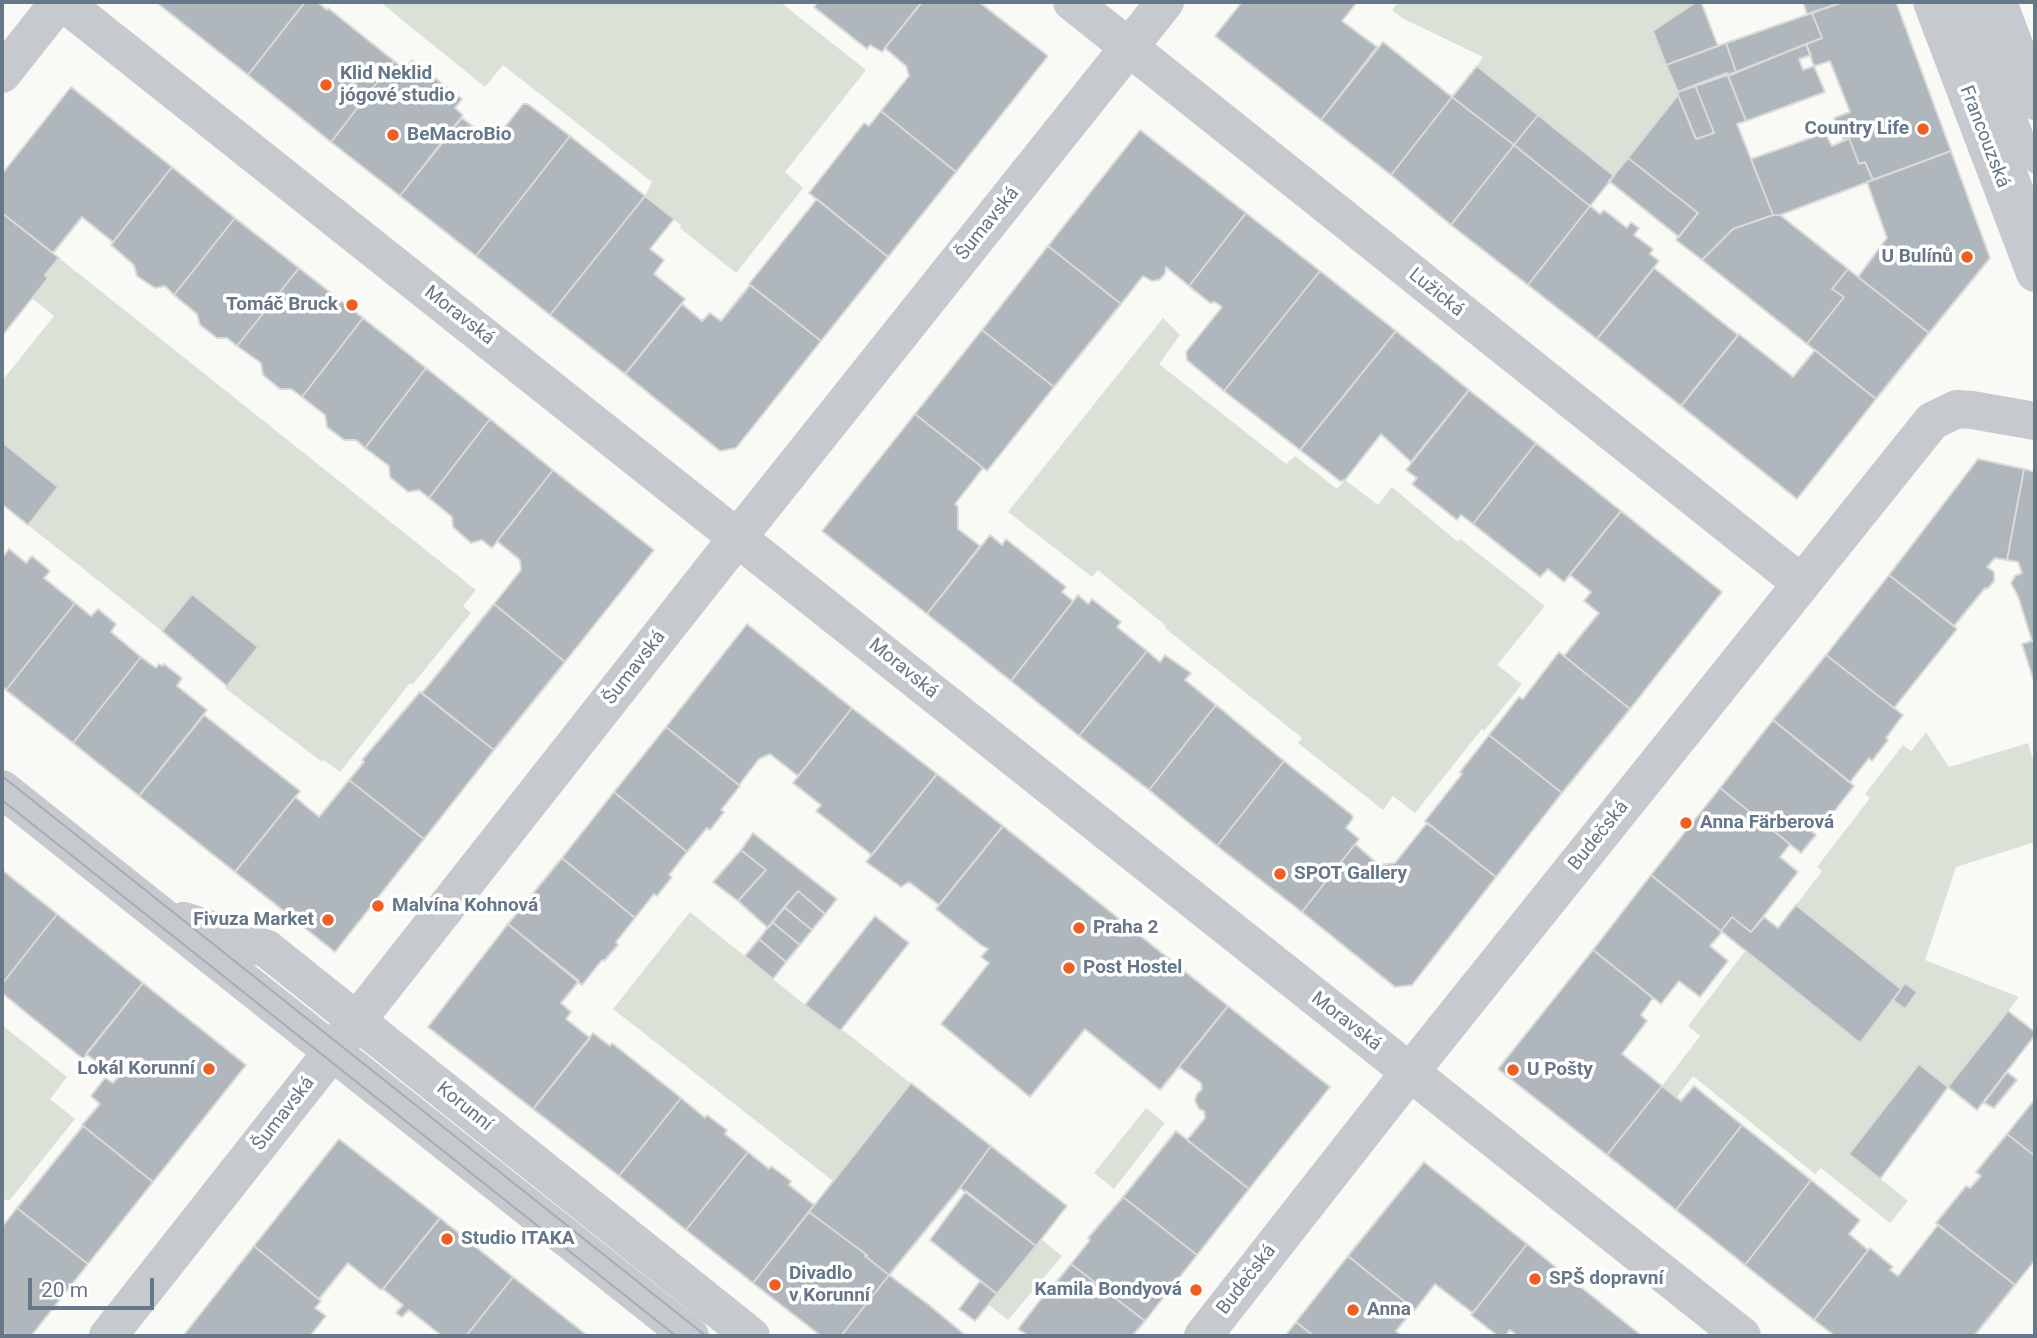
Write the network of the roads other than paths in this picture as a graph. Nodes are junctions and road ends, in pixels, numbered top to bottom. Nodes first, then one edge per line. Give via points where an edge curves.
1 (61, 2) edge
2 (1072, 2) edge
3 (1165, 2) edge
4 (1932, 2) edge
5 (1954, 2) edge
6 (1973, 2) edge
7 (1998, 2) edge
8 (1128, 48) junction
9 (2, 74) edge
10 (2035, 102) edge
11 (2035, 164) edge
12 (2035, 218) edge
13 (2035, 274) edge
14 (2035, 421) edge
15 (738, 537) junction
16 (1801, 583) junction
17 (2, 789) edge
18 (159, 913) junction
19 (357, 1022) junction
20 (333, 1052) junction
21 (1410, 1072) junction
22 (108, 1336) edge
23 (690, 1336) edge
24 (751, 1336) edge
25 (1203, 1336) edge
26 (1742, 1336) edge

1 - 9 street
1 - 15 street, Moravská
2 - 8 street, Lužická
3 - 8 street, Šumavská
4 - 13 street, Francouzská
5 - 12 lane
6 - 11 lane
7 - 10 street
8 - 15 street, Šumavská
8 - 16 street, Lužická
14 - 16 street, Budečská via 1957,409 1933,421
15 - 19 street, Šumavská
15 - 21 street, Moravská
16 - 21 street, Budečská
17 - 18 street, Korunní
18 - 19 street, Korunní via 267,949
18 - 20 street, Korunní
19 - 20 street, Šumavská
19 - 24 street, Korunní
20 - 22 street, Šumavská
20 - 23 street, Korunní
21 - 25 street, Budečská
21 - 26 street, Moravská

